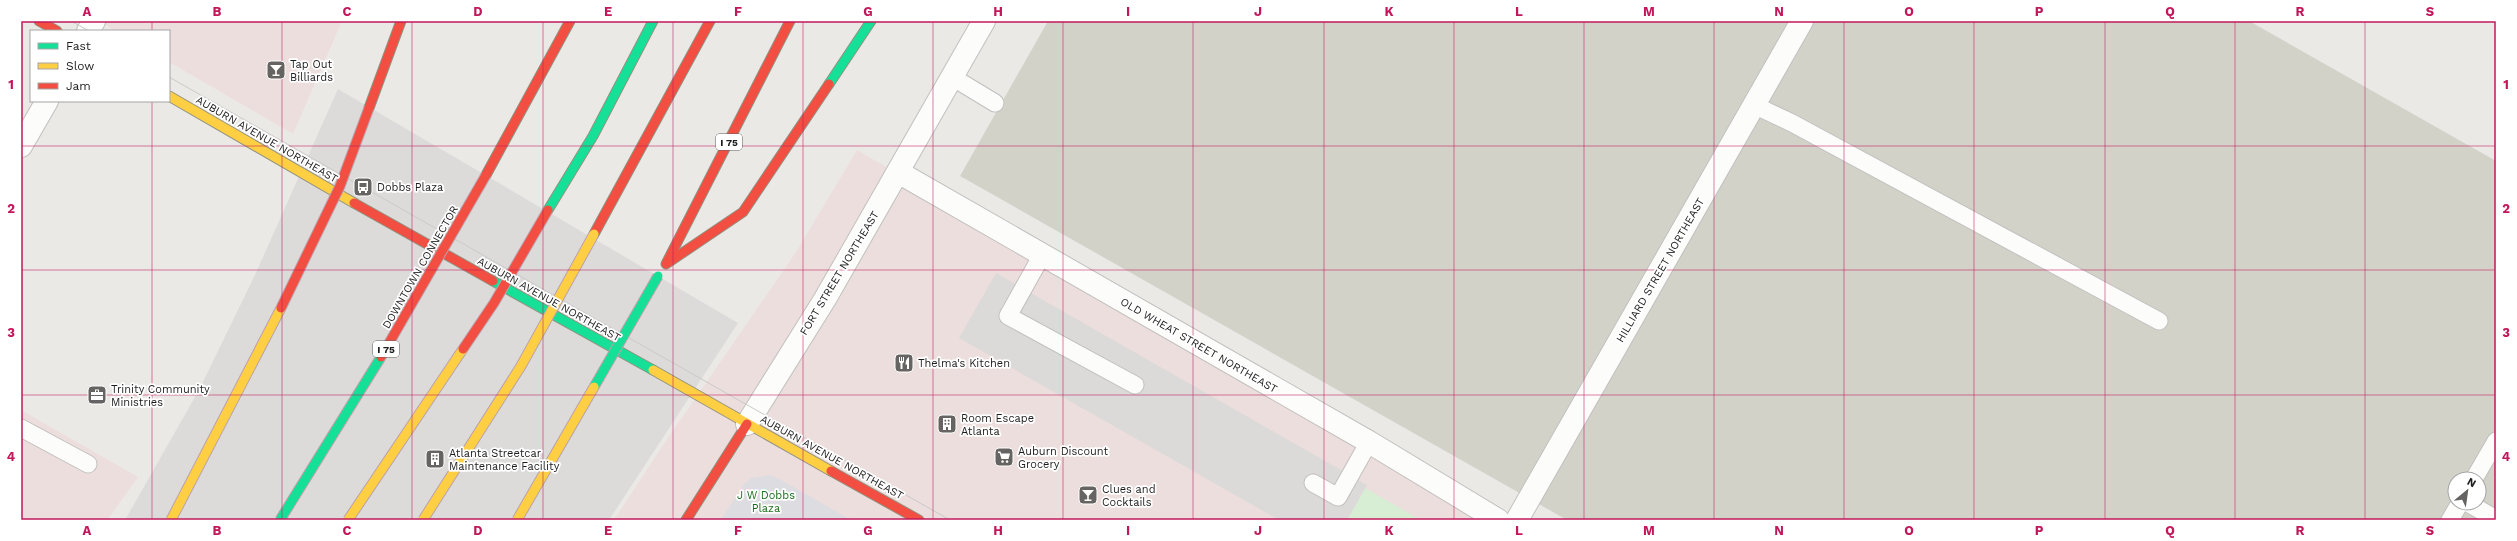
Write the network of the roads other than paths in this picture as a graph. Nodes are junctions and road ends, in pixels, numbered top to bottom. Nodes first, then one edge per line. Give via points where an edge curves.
1 (39, 21) edge
2 (94, 21) edge
3 (400, 21) edge
4 (570, 21) edge
5 (653, 21) edge
6 (710, 21) edge
7 (790, 21) edge
8 (872, 21) edge
9 (984, 21) edge
10 (1802, 21) edge
11 (55, 30) edge
12 (89, 30) edge
13 (952, 77) junction
14 (170, 97) edge
15 (46, 102) edge
16 (995, 103) dead end
17 (1754, 105) junction
18 (21, 146) edge
19 (898, 172) junction
20 (1042, 255) junction
21 (666, 264) junction
22 (2159, 321) dead end
23 (1135, 385) dead end
24 (747, 424) junction
25 (21, 428) edge
26 (2496, 441) edge
27 (1369, 442) junction
28 (88, 464) dead end
29 (2479, 471) edge
30 (1313, 483) dead end
31 (2455, 511) edge
32 (2482, 511) edge
33 (2496, 519) edge
34 (171, 520) edge
35 (280, 520) edge
36 (348, 520) edge
37 (423, 520) edge
38 (517, 520) edge
39 (686, 520) edge
40 (919, 520) edge
41 (1498, 520) edge
42 (1517, 520) edge
43 (2450, 520) edge

1 - 11 main road
2 - 12 street
3 - 34 main road, bridge via 340,186 297,277
4 - 35 main road, DOWNTOWN CONNECTOR / I 75, bridge via 486,176 372,373
5 - 36 main road, bridge via 593,136 494,302
6 - 37 main road, bridge via 521,366
7 - 21 main road, I 75
8 - 21 main road via 743,212
9 - 13 street, FORT STREET NORTHEAST
10 - 17 street, HILLIARD STREET NORTHEAST
13 - 16 lane
13 - 19 street, FORT STREET NORTHEAST
14 - 24 main road, AUBURN AVENUE NORTHEAST
15 - 18 street
17 - 22 lane
17 - 42 street, HILLIARD STREET NORTHEAST
19 - 20 street, OLD WHEAT STREET NORTHEAST
19 - 24 street, FORT STREET NORTHEAST via 825,299
20 - 23 lane via 1008,316
20 - 27 street, OLD WHEAT STREET NORTHEAST
21 - 38 main road, I 75, bridge
24 - 39 main road, FORT STREET NORTHEAST
24 - 40 main road, AUBURN AVENUE NORTHEAST
25 - 28 lane
26 - 29 lane
27 - 30 lane via 1338,497
27 - 41 street, OLD WHEAT STREET NORTHEAST
31 - 43 lane
32 - 33 lane

